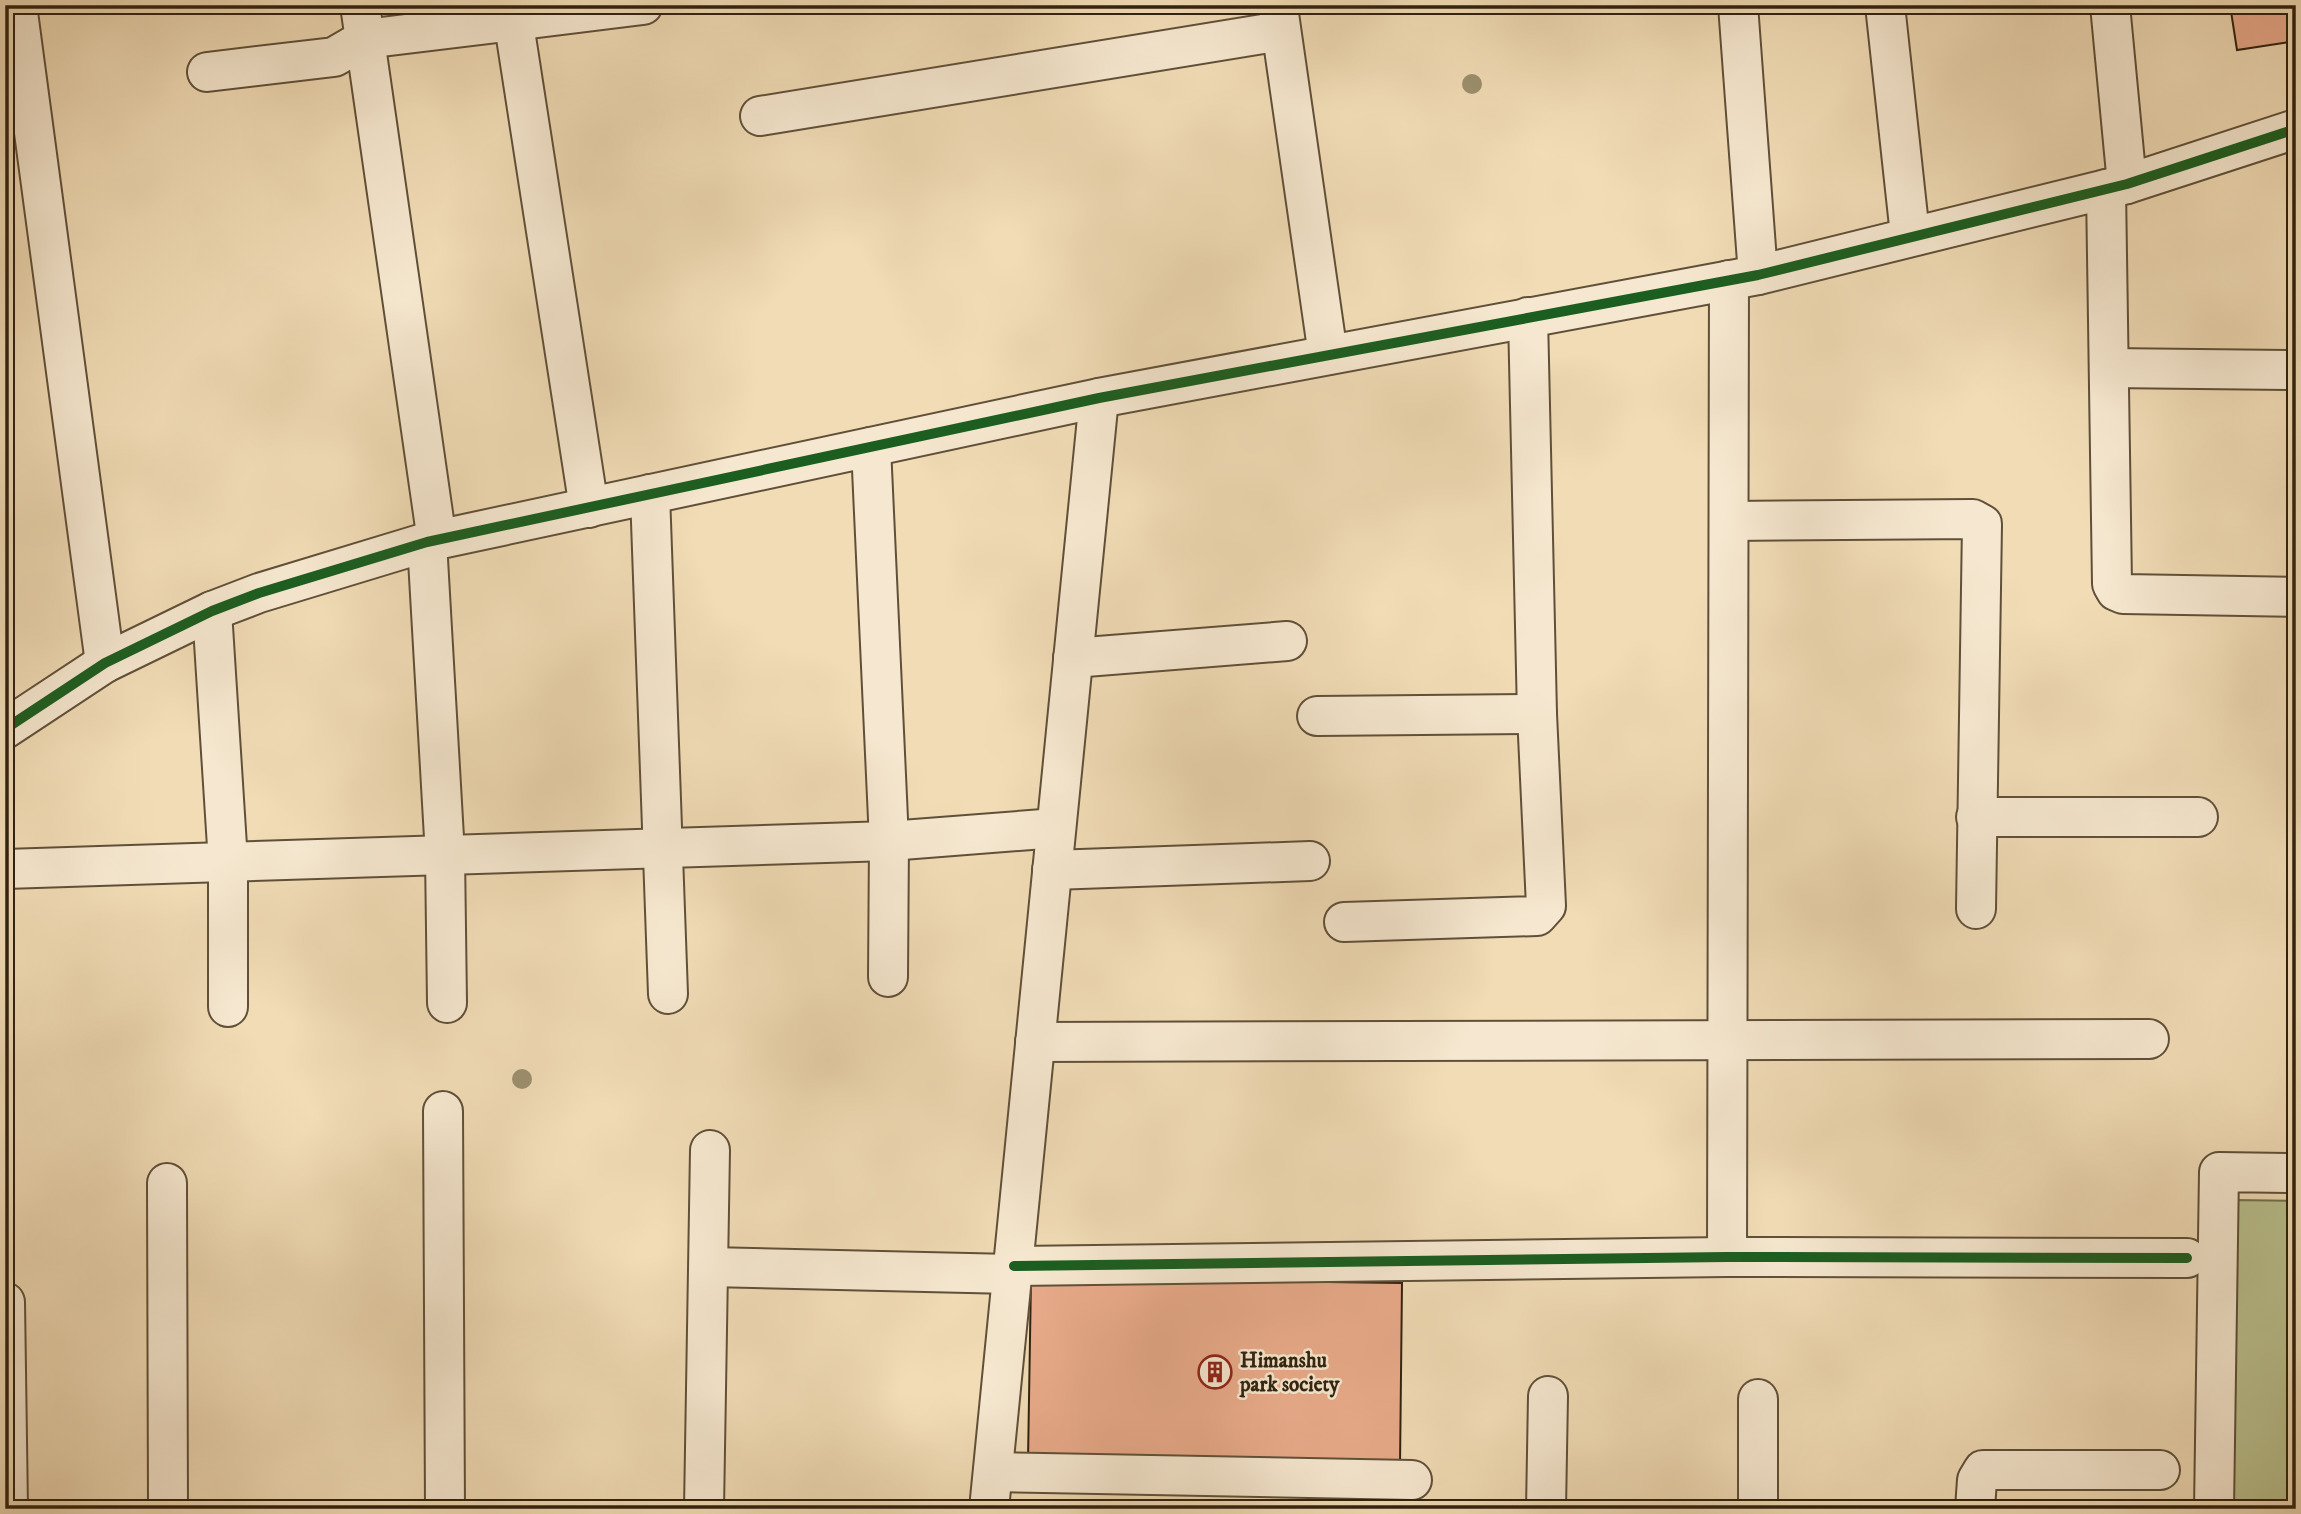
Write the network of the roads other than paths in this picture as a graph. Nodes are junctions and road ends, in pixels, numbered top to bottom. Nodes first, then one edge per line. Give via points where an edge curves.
1 (17, 5) edge
2 (643, 5) edge
3 (1738, 5) edge
4 (1885, 5) edge
5 (2110, 5) edge
6 (513, 14) edge
7 (1279, 18) edge
8 (363, 22) edge
9 (207, 72) dead end
10 (760, 116) dead end
11 (2296, 129) edge
12 (2116, 187) junction
13 (1910, 235) junction
14 (1744, 278) junction
15 (1528, 317) junction
16 (1328, 355) junction
17 (2109, 368) junction
18 (2296, 370) edge
19 (1099, 398) junction
20 (871, 447) junction
21 (650, 494) junction
22 (589, 508) junction
23 (1730, 521) junction
24 (432, 541) junction
25 (2296, 597) edge
26 (212, 611) junction
27 (1287, 641) dead end
28 (1073, 658) junction
29 (105, 663) junction
30 (1537, 714) junction
31 (1317, 716) dead end
32 (5, 729) edge
33 (1976, 817) junction
34 (2198, 817) dead end
35 (1056, 828) junction
36 (889, 841) junction
37 (662, 849) junction
38 (445, 855) junction
39 (1310, 861) dead end
40 (228, 862) junction
41 (5, 869) edge
42 (1052, 870) junction
43 (1976, 909) dead end
44 (1344, 922) dead end
45 (888, 977) dead end
46 (668, 994) dead end
47 (447, 1003) dead end
48 (228, 1007) dead end
49 (1730, 1038) junction
50 (2149, 1039) dead end
51 (1035, 1042) junction
52 (443, 1111) dead end
53 (710, 1150) dead end
54 (2296, 1173) edge
55 (167, 1182) dead end
56 (1727, 1257) junction
57 (2187, 1258) dead end
58 (709, 1268) junction
59 (1013, 1270) junction
60 (5, 1302) edge
61 (1548, 1396) dead end
62 (1758, 1399) dead end
63 (2160, 1470) dead end
64 (1412, 1480) dead end
65 (991, 1490) edge
66 (8, 1509) edge
67 (168, 1509) edge
68 (445, 1509) edge
69 (704, 1509) edge
70 (1546, 1509) edge
71 (1758, 1509) edge
72 (1975, 1509) edge
73 (2214, 1509) edge

1 - 29 street
2 - 6 street
3 - 14 street
4 - 13 street
5 - 12 street
6 - 8 street
6 - 22 street
7 - 10 street
7 - 16 street
8 - 9 street via 334,57
8 - 24 street
11 - 12 street
12 - 13 street
12 - 17 street
13 - 14 street
14 - 15 street
14 - 23 street
15 - 16 street
15 - 30 street
16 - 19 street
17 - 18 street
17 - 25 street via 2116,591
19 - 20 street
19 - 28 street
20 - 21 street
20 - 36 street
21 - 22 street
21 - 37 street
22 - 24 street
23 - 33 street via 1973,519 1982,524
23 - 49 street
24 - 26 street
24 - 38 street
26 - 29 street
26 - 40 street
27 - 28 street
28 - 35 street
29 - 32 street
30 - 31 street
30 - 44 street via 1546,906 1541,915
33 - 34 street
33 - 43 street
35 - 36 street
35 - 42 street
36 - 37 street
36 - 45 street
37 - 38 street
37 - 46 street
38 - 40 street
38 - 47 street
39 - 42 street
40 - 41 street
40 - 48 street
42 - 51 street
49 - 50 street
49 - 51 street
49 - 56 street
51 - 59 street
52 - 68 street
53 - 58 street
54 - 73 street via 2219,1172
55 - 67 street
56 - 57 street
56 - 59 street
58 - 59 street
58 - 69 street
59 - 65 street
60 - 66 street
61 - 70 street
62 - 71 street
63 - 72 street via 1983,1470 1977,1480
64 - 65 street

